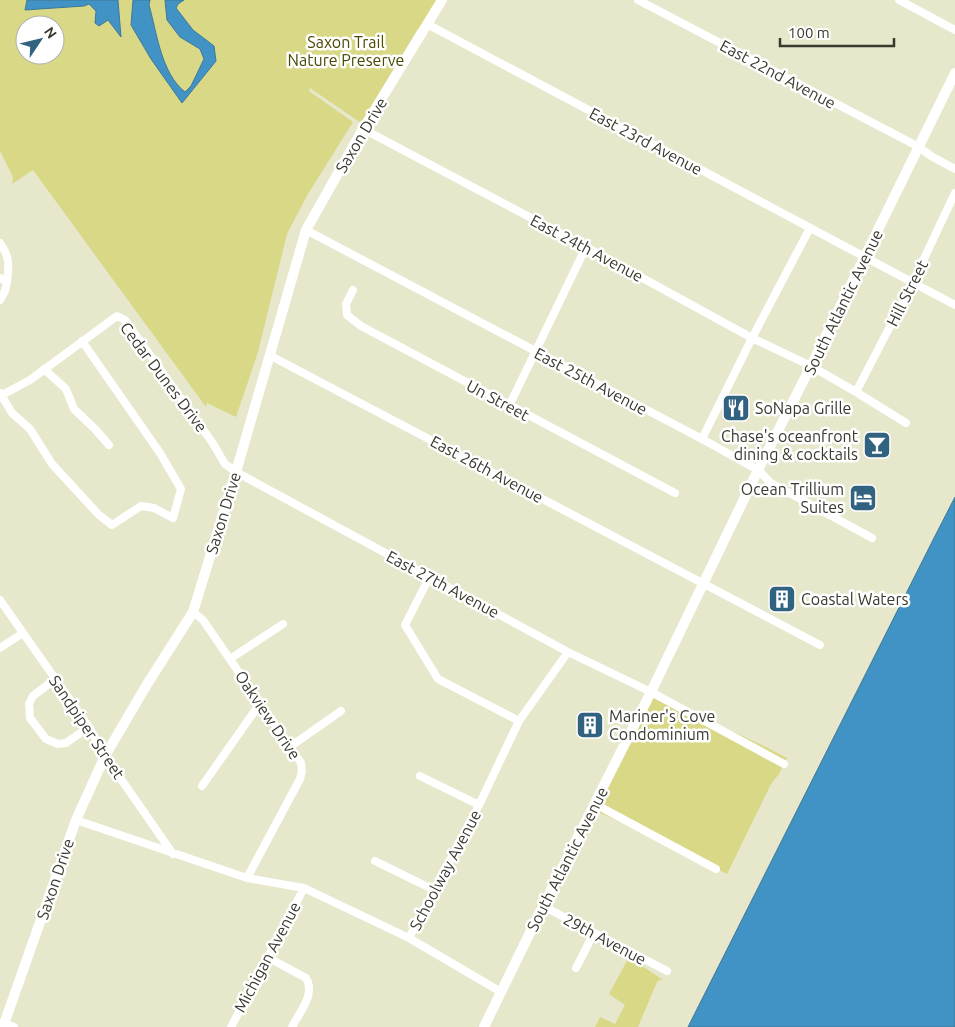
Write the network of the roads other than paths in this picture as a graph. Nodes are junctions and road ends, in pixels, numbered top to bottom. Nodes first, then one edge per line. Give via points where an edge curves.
1 (442, 0) edge
2 (638, 0) edge
3 (898, 0) edge
4 (428, 24) junction
5 (955, 30) edge
6 (955, 73) edge
7 (363, 129) junction
8 (919, 147) junction
9 (955, 168) edge
10 (955, 194) edge
11 (810, 228) junction
12 (306, 230) junction
13 (0, 243) edge
14 (586, 247) junction
15 (865, 257) junction
16 (4, 280) edge
17 (913, 282) junction
18 (353, 290) dead end
19 (0, 300) edge
20 (955, 305) edge
21 (752, 338) junction
22 (82, 341) junction
23 (536, 352) junction
24 (269, 355) junction
25 (811, 366) junction
26 (44, 369) junction
27 (856, 392) junction
28 (0, 394) edge
29 (508, 406) junction
30 (906, 423) dead end
31 (702, 439) junction
32 (109, 446) dead end
33 (758, 470) junction
34 (236, 472) junction
35 (675, 493) dead end
36 (872, 538) dead end
37 (430, 576) junction
38 (704, 585) junction
39 (0, 600) edge
40 (193, 612) junction
41 (283, 624) dead end
42 (22, 632) junction
43 (820, 645) dead end
44 (0, 648) edge
45 (568, 652) junction
46 (230, 659) junction
47 (55, 679) junction
48 (651, 692) junction
49 (261, 702) junction
50 (341, 711) dead end
51 (519, 721) junction
52 (88, 727) junction
53 (291, 746) junction
54 (105, 756) junction
55 (784, 764) dead end
56 (420, 776) dead end
57 (202, 786) dead end
58 (595, 804) junction
59 (479, 805) junction
60 (76, 820) junction
61 (174, 854) junction
62 (375, 861) dead end
63 (716, 868) dead end
64 (247, 878) junction
65 (304, 888) junction
66 (434, 890) junction
67 (543, 906) junction
68 (594, 932) junction
69 (410, 938) junction
70 (267, 958) junction
71 (576, 968) dead end
72 (667, 971) dead end
73 (501, 992) junction
74 (7, 1026) edge
75 (230, 1027) edge
76 (292, 1027) edge
77 (484, 1027) edge

1 - 4 street, Saxon Drive
2 - 8 street, East 22nd Avenue
3 - 5 street
4 - 7 street, Saxon Drive
4 - 11 street, East 23rd Avenue
6 - 8 street, South Atlantic Avenue
7 - 12 street, Saxon Drive
7 - 14 street, East 24th Avenue
8 - 9 street, East 22nd Avenue
8 - 15 street, South Atlantic Avenue
10 - 17 street, Hill Street
11 - 15 street, East 23rd Avenue
11 - 21 street
12 - 23 street, East 25th Avenue
12 - 24 street, Saxon Drive
13 - 16 street via 7,253 9,268
14 - 21 street, East 24th Avenue
14 - 23 street
15 - 17 street, East 23rd Avenue
15 - 25 street, South Atlantic Avenue
16 - 19 street via 5,291
17 - 20 street, East 23rd Avenue
17 - 27 street, Hill Street
18 - 29 street, Un Street via 346,304 347,315 361,326
21 - 25 street, East 24th Avenue
21 - 31 street
22 - 26 street, Cedar Dunes Drive
22 - 28 street via 160,453 181,489 174,518 154,508 141,506 112,525 52,464 30,429 12,413
22 - 34 street, Cedar Dunes Drive via 117,316 126,320 225,464
23 - 29 street
23 - 31 street, East 25th Avenue
24 - 34 street, Saxon Drive
24 - 38 street, East 26th Avenue
25 - 27 street, East 24th Avenue
25 - 33 street, South Atlantic Avenue
26 - 28 street, Cedar Dunes Drive via 30,380
26 - 32 street via 66,389 74,409
27 - 30 street, East 24th Avenue
29 - 35 street, Un Street
31 - 33 street, East 25th Avenue
33 - 36 street, East 25th Avenue via 772,483
33 - 38 street, South Atlantic Avenue
34 - 37 street, East 27th Avenue
34 - 40 street, Saxon Drive
37 - 45 street, East 27th Avenue
37 - 51 street via 404,625 438,679
38 - 43 street, East 26th Avenue
38 - 48 street, South Atlantic Avenue
39 - 42 street, Sandpiper Street
40 - 46 street, Oakview Drive
40 - 54 street, Saxon Drive
41 - 46 street
42 - 44 street
42 - 47 street, Sandpiper Street
45 - 48 street, East 27th Avenue
45 - 51 street, Schoolway Avenue
46 - 49 street, Oakview Drive
47 - 52 street, Sandpiper Street
47 - 52 street via 32,696 30,718 46,739 58,744 66,743
48 - 55 street, East 27th Avenue
48 - 58 street, South Atlantic Avenue
49 - 53 street, Oakview Drive
49 - 57 street
50 - 53 street
51 - 59 street, Schoolway Avenue
52 - 54 street, Sandpiper Street
53 - 64 street, Oakview Drive via 301,763 300,779
54 - 60 street, Saxon Drive
54 - 61 street, Sandpiper Street
56 - 59 street
58 - 63 street
58 - 67 street, South Atlantic Avenue
59 - 66 street, Schoolway Avenue
60 - 61 street, Schoolway Avenue
60 - 74 street, Saxon Drive
61 - 64 street, Schoolway Avenue
62 - 66 street
64 - 65 street, Schoolway Avenue
65 - 69 street, Schoolway Avenue
65 - 70 street, Michigan Avenue
66 - 69 street, Schoolway Avenue
67 - 68 street, 29th Avenue
67 - 73 street, South Atlantic Avenue
68 - 71 street
68 - 72 street, 29th Avenue
69 - 73 street
70 - 75 street, Michigan Avenue
70 - 76 street via 309,982 310,993
73 - 77 street, South Atlantic Avenue

